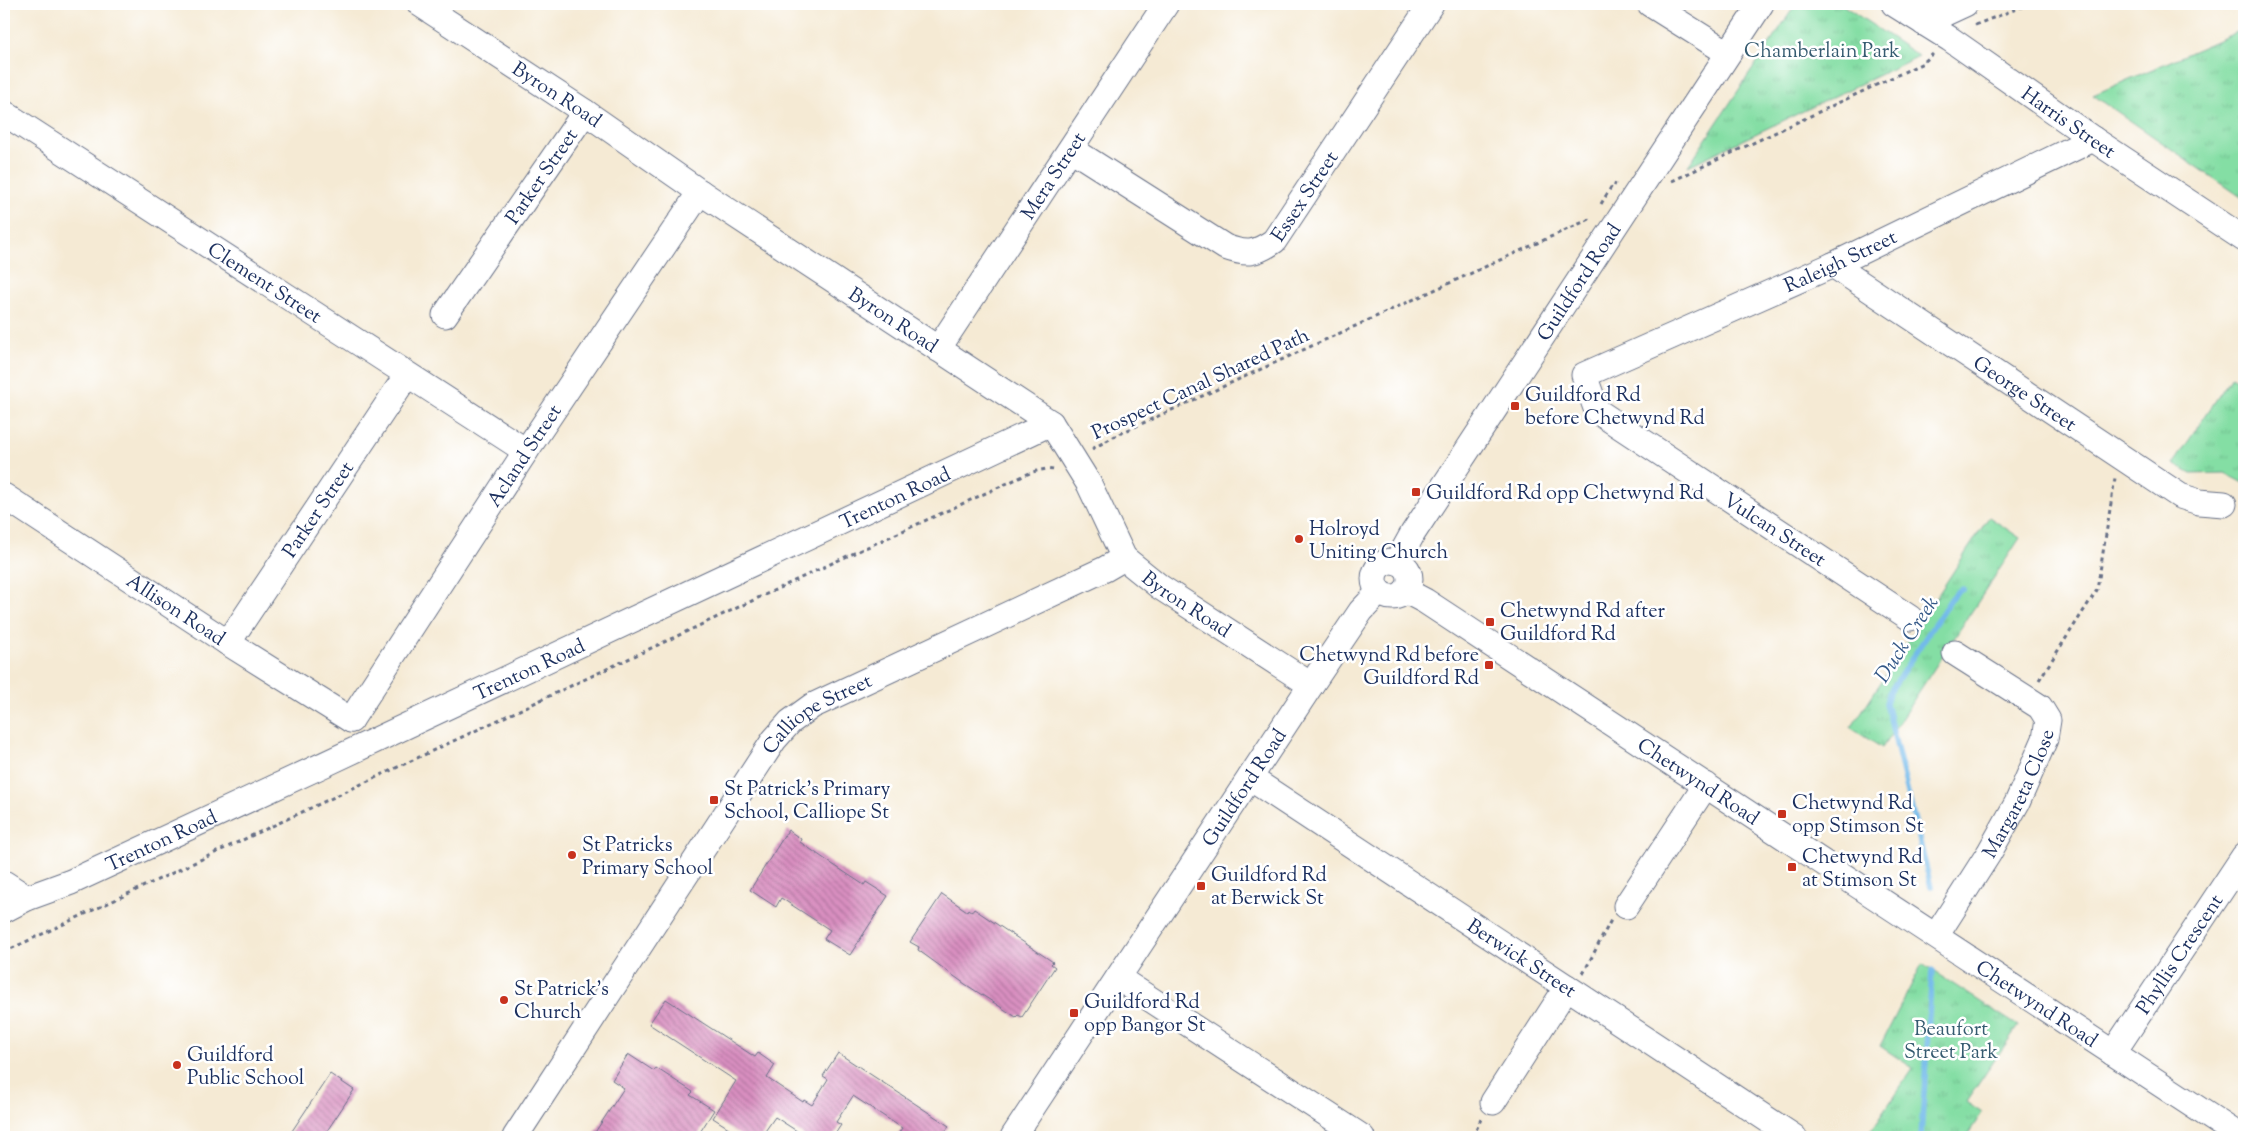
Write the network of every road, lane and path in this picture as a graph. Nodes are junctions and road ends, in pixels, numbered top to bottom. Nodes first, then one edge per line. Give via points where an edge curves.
1 (420, 4) edge
2 (1166, 4) edge
3 (1431, 4) edge
4 (1650, 4) edge
5 (1761, 4) edge
6 (1894, 4) edge
7 (1965, 4) edge
8 (2029, 4) edge
9 (1924, 23) junction
10 (1950, 39) junction
11 (1728, 53) junction
12 (585, 112) junction
13 (4, 113) edge
14 (2093, 139) junction
15 (1071, 149) junction
16 (1670, 182) dead end
17 (700, 192) junction
18 (1634, 196) junction
19 (1600, 205) dead end
20 (1596, 212) dead end
21 (2244, 239) edge
22 (1833, 265) junction
23 (445, 315) dead end
24 (938, 349) junction
25 (407, 375) junction
26 (1584, 375) joint
27 (1050, 423) junction
28 (526, 452) junction
29 (2118, 455) junction
30 (1084, 476) junction
31 (4, 496) edge
32 (2224, 504) dead end
33 (1124, 558) junction
34 (1397, 562) junction
35 (1406, 591) junction
36 (1379, 592) junction
37 (1910, 618) dead end
38 (228, 643) junction
39 (1955, 653) dead end
40 (1311, 685) junction
41 (2027, 699) junction
42 (351, 720) junction
43 (360, 748) junction
44 (1250, 778) junction
45 (1706, 785) junction
46 (2244, 856) edge
47 (4, 883) edge
48 (28, 898) junction
49 (1626, 906) joint
50 (4, 910) edge
51 (1936, 936) junction
52 (4, 952) edge
53 (1118, 978) junction
54 (1575, 981) junction
55 (2113, 1053) junction
56 (1493, 1102) dead end
57 (515, 1137) edge
58 (1013, 1137) edge
59 (1362, 1137) edge
60 (1794, 1137) edge
61 (2241, 1137) edge

1 - 12 street, Byron Road
2 - 15 street, Mera Street
3 - 15 street, Essex Street via 1274,241 1260,251 1242,253 1225,248
4 - 11 street
5 - 11 street, Guildford Road
6 - 9 street, Harris Street
7 - 9 street
8 - 10 path via 1973,26
9 - 10 street, Harris Street
10 - 14 street, Harris Street
10 - 16 path via 1923,63
11 - 18 street, Guildford Road
12 - 17 street, Byron Road
12 - 23 street, Parker Street
13 - 25 street, Clement Street
14 - 21 street, Harris Street
14 - 22 street, Raleigh Street
15 - 24 street, Mera Street
17 - 24 street, Byron Road
17 - 28 street, Acland Street
18 - 19 path via 1613,184
18 - 34 street, Guildford Road
20 - 30 path, Prospect Canal Shared Path via 1591,219 1119,434 1091,450
22 - 26 street, Raleigh Street
22 - 29 street, George Street
24 - 27 street, Byron Road
25 - 28 street, Clement Street
25 - 38 street, Parker Street
26 - 37 street, Vulcan Street via 1597,411
27 - 30 street, Byron Road
27 - 43 street, Trenton Road
28 - 42 street, Acland Street
29 - 32 street, George Street via 2180,496
29 - 41 path via 2097,590
30 - 33 street, Byron Road
30 - 52 path via 1046,469 1032,472
31 - 38 street, Allison Road
33 - 40 street, Byron Road via 1160,587
33 - 57 street, Calliope Street via 812,706 790,722 774,740
34 - 35 street via 1407,568 1409,574
34 - 36 street via 1386,562 1376,570 1374,581
35 - 36 street via 1396,597
35 - 45 street, Chetwynd Road
36 - 40 street, Guildford Road via 1361,611
38 - 42 street, Allison Road
39 - 41 street, Margareta Close
40 - 44 street, Guildford Road
41 - 51 street, Margareta Close via 2040,707 2048,720 2044,739 2018,802
42 - 43 street
43 - 48 street, Trenton Road via 71,882
44 - 53 street, Guildford Road
44 - 54 street, Berwick Street
45 - 49 street
45 - 51 street, Chetwynd Road
46 - 55 street, Phyllis Crescent
47 - 48 street
48 - 50 street, Trenton Road
49 - 54 path via 1609,922 1597,949
51 - 55 street, Chetwynd Road
53 - 58 street, Guildford Road
53 - 59 street
54 - 56 street
54 - 60 street, Berwick Street
55 - 61 street, Chetwynd Road

